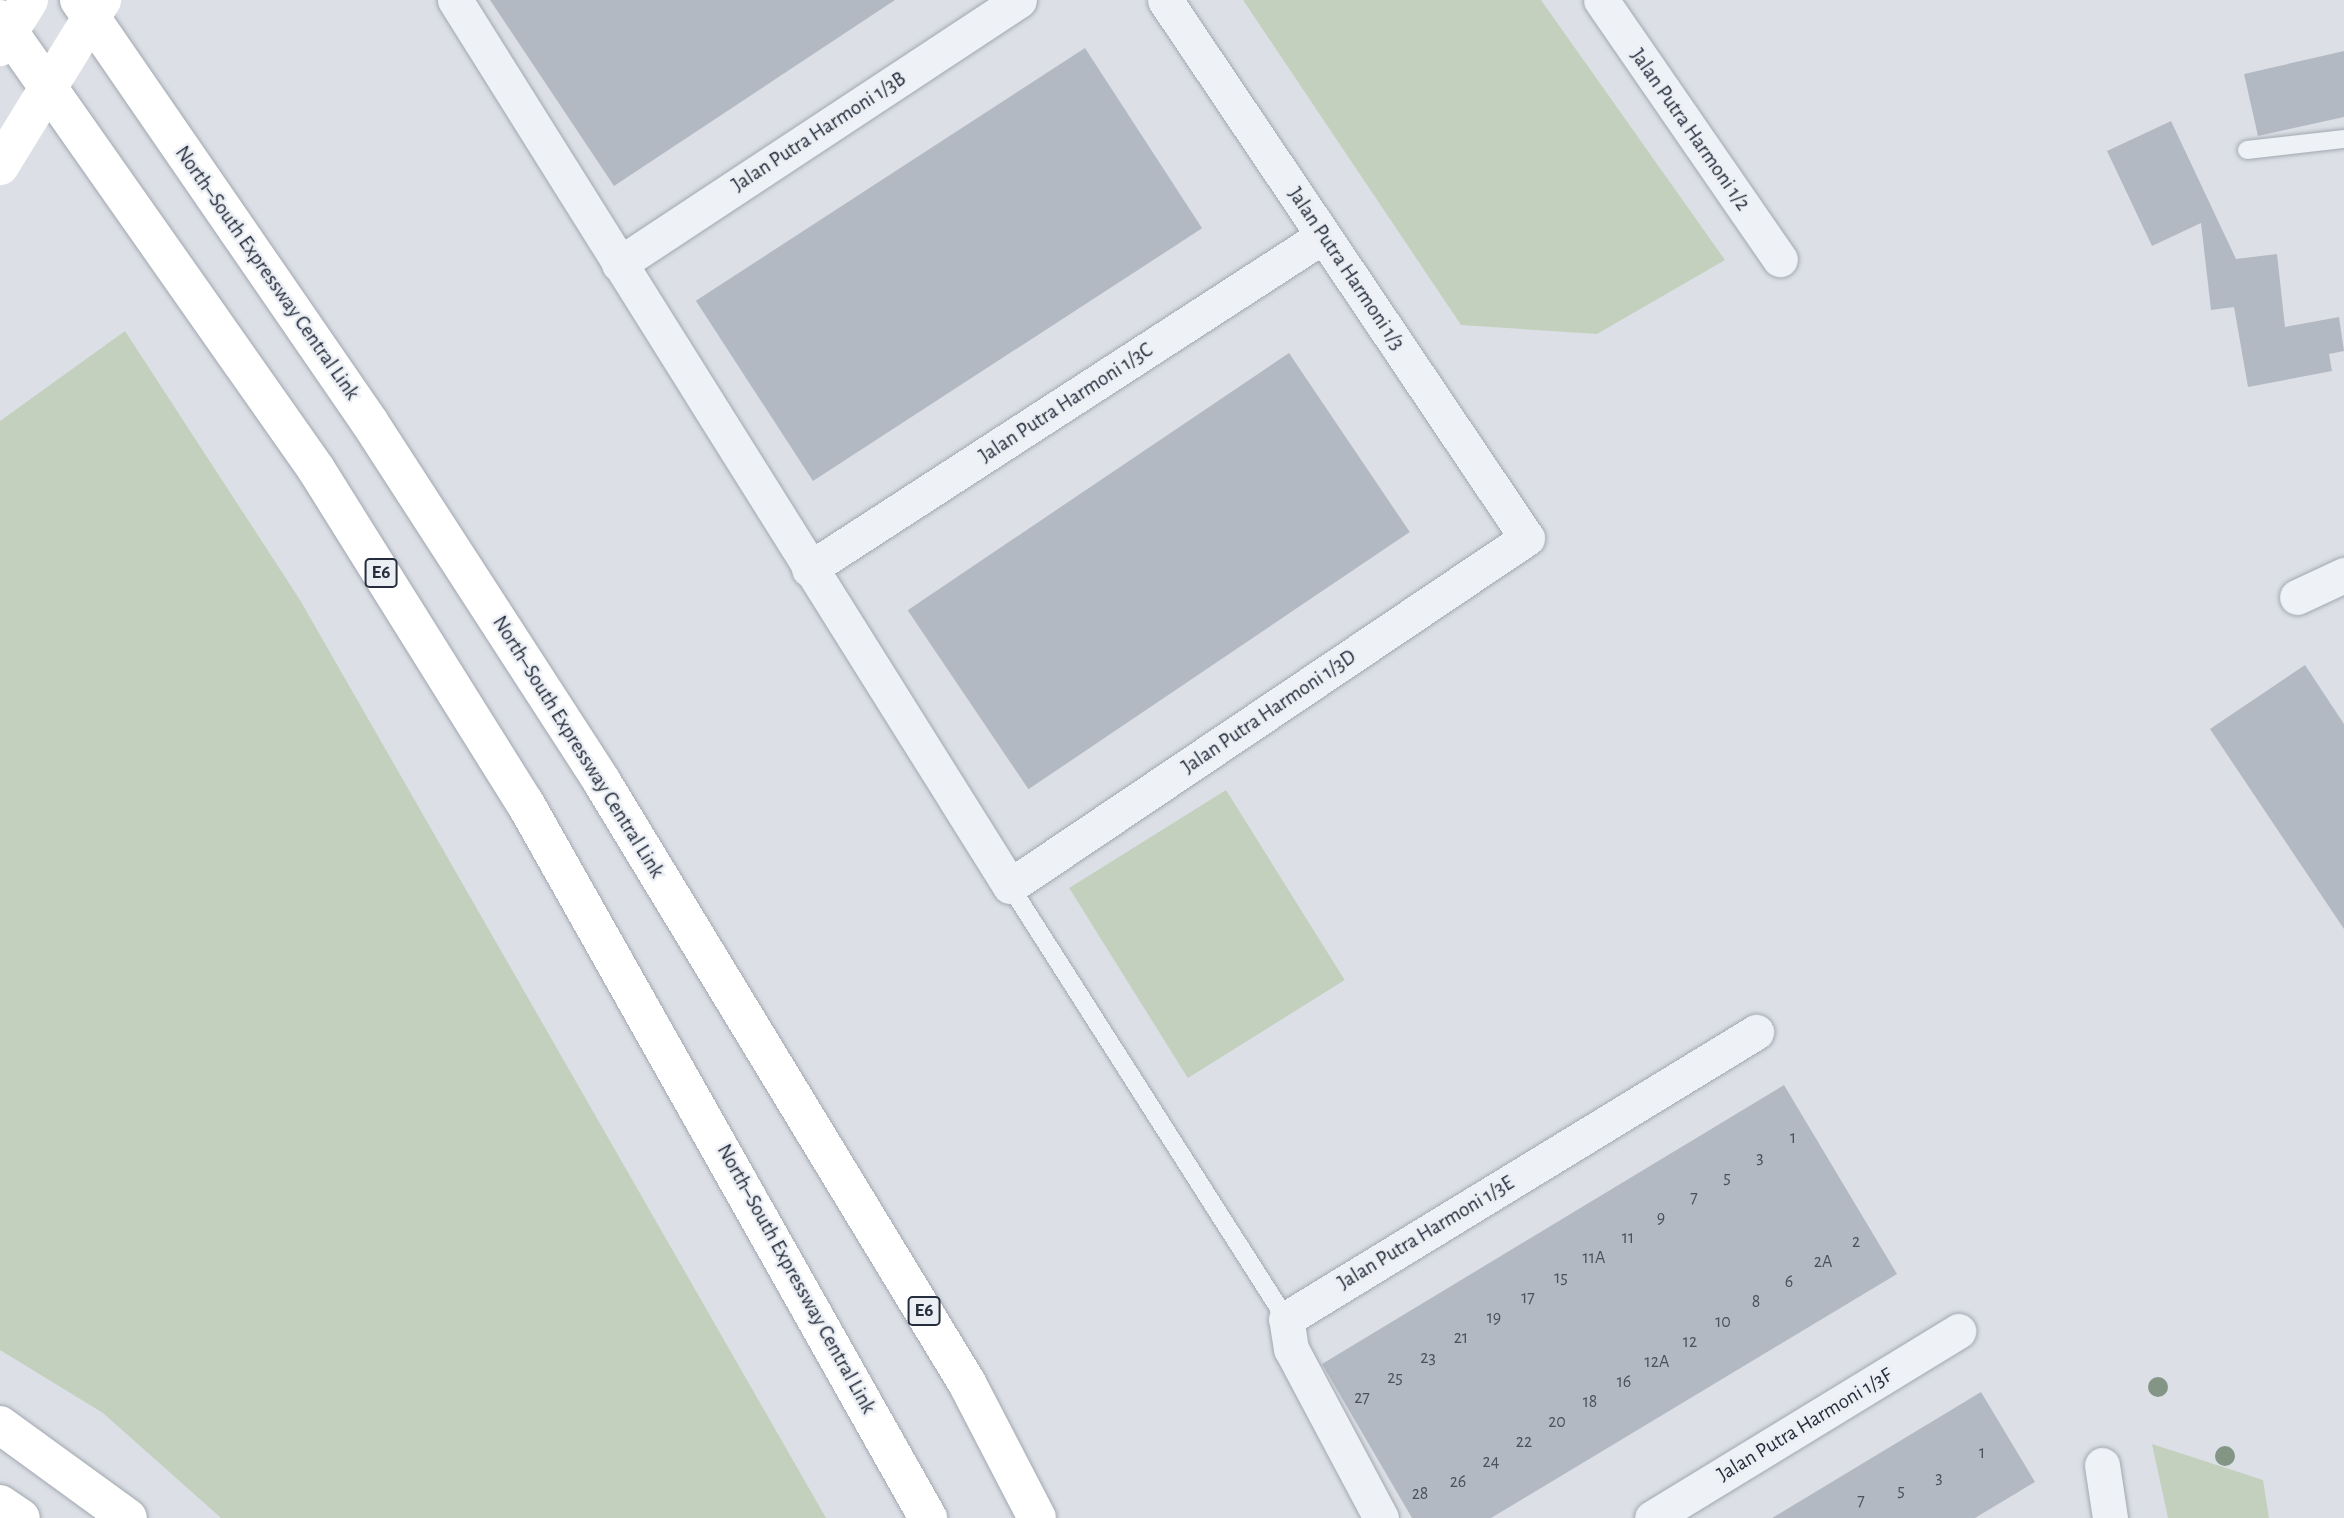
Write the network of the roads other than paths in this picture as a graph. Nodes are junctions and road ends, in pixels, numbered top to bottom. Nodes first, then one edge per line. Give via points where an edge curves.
1 (29, 0) edge
2 (79, 0) edge
3 (102, 0) edge
4 (455, 0) edge
5 (1019, 0) edge
6 (1165, 0) edge
7 (1601, 0) edge
8 (0, 19) edge
9 (0, 47) edge
10 (2344, 139) edge
11 (2247, 150) dead end
12 (0, 166) edge
13 (1324, 236) junction
14 (1780, 259) dead end
15 (619, 264) junction
16 (1527, 538) joint
17 (809, 569) junction
18 (2344, 575) edge
19 (2297, 597) dead end
20 (1010, 886) junction
21 (1756, 1031) dead end
22 (1286, 1319) junction
23 (1958, 1331) dead end
24 (0, 1425) edge
25 (2102, 1465) dead end
26 (0, 1504) edge
27 (21, 1518) edge
28 (128, 1518) edge
29 (928, 1518) edge
30 (1037, 1518) edge
31 (1381, 1518) edge
32 (1652, 1518) edge
33 (2110, 1518) edge

1 - 9 main road, bridge
2 - 30 main road, North–South Expressway Central Link / E6 via 370,423 804,1108 967,1383
3 - 12 main road, bridge
4 - 15 street
5 - 15 street, Jalan Putra Harmoni 1/3B
6 - 13 street, Jalan Putra Harmoni 1/3
7 - 14 street, Jalan Putra Harmoni 1/2
8 - 29 main road, North–South Expressway Central Link / E6 via 323,481 525,803
10 - 11 lane
13 - 16 street, Jalan Putra Harmoni 1/3
13 - 17 street, Jalan Putra Harmoni 1/3C
15 - 17 street
16 - 20 street, Jalan Putra Harmoni 1/3D
17 - 20 street
18 - 19 street
20 - 22 lane
21 - 22 street, Jalan Putra Harmoni 1/3E
22 - 31 street via 1291,1349
23 - 32 street, Jalan Putra Harmoni 1/3F
24 - 28 main road
25 - 33 street
26 - 27 main road

